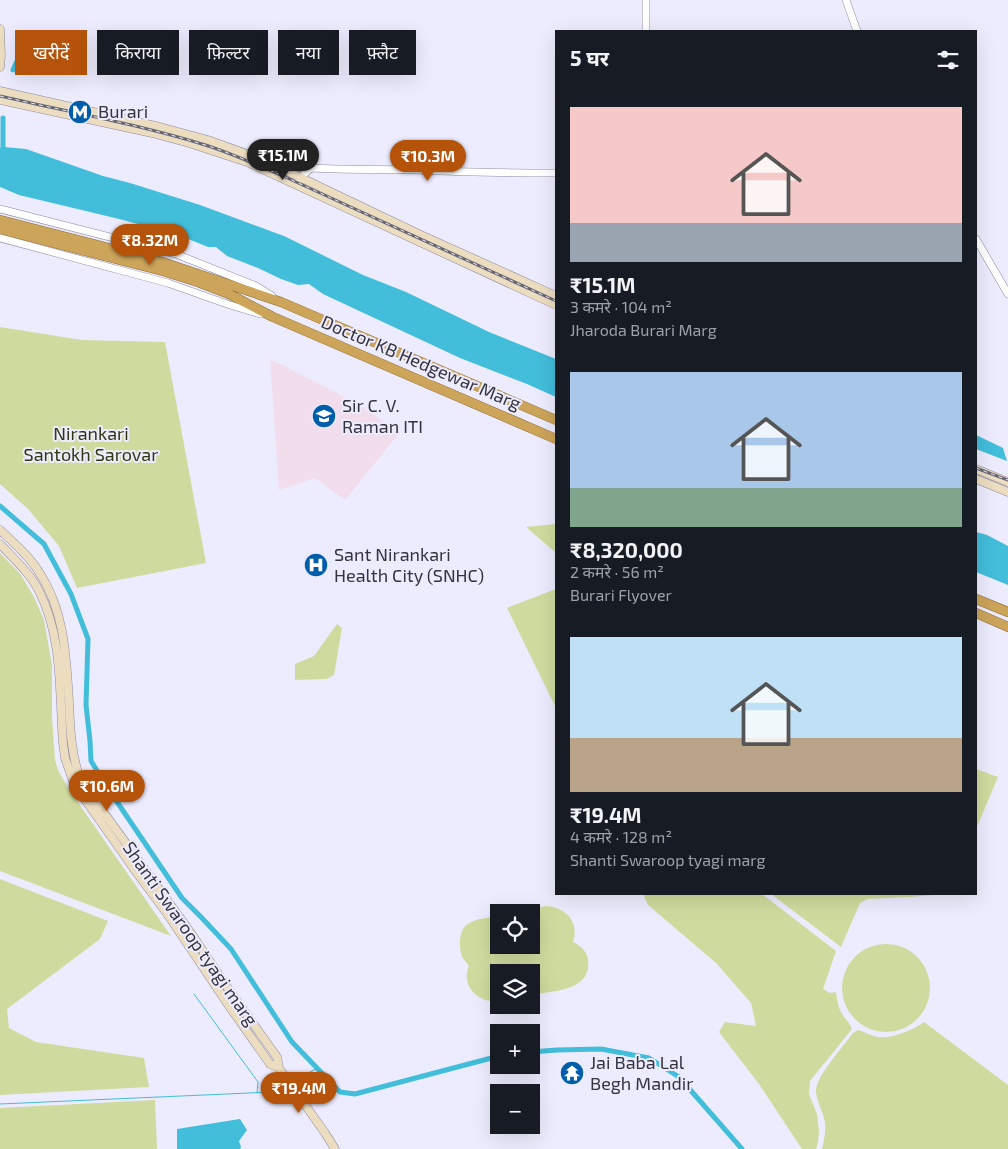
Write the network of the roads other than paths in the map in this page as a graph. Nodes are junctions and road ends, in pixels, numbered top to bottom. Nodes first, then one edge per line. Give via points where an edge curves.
1 (646, 0) edge
2 (846, 0) edge
3 (0, 29) edge
4 (646, 30) edge
5 (857, 30) edge
6 (0, 66) edge
7 (0, 91) edge
8 (0, 100) edge
9 (278, 167) junction
10 (312, 168) junction
11 (555, 173) edge
12 (301, 177) junction
13 (296, 184) junction
14 (0, 209) edge
15 (0, 220) edge
16 (0, 229) edge
17 (0, 238) edge
18 (977, 241) edge
19 (231, 290) junction
20 (1008, 294) edge
21 (555, 296) edge
22 (281, 302) junction
23 (555, 305) edge
24 (273, 317) junction
25 (555, 420) edge
26 (555, 439) edge
27 (977, 469) edge
28 (977, 479) edge
29 (1008, 482) edge
30 (1008, 492) edge
31 (0, 530) edge
32 (0, 544) edge
33 (977, 599) edge
34 (1008, 612) edge
35 (977, 614) edge
36 (1008, 627) edge
37 (169, 910) junction
38 (193, 936) junction
39 (186, 941) junction
40 (279, 1068) junction
41 (335, 1149) edge

1 - 4 street
2 - 5 street
3 - 6 main road
7 - 9 main road via 208,140
8 - 13 main road via 189,143 247,162
9 - 10 street
9 - 12 main road
10 - 11 street
10 - 12 street
12 - 13 street
12 - 21 main road
13 - 23 main road
14 - 22 street via 176,254 256,286
15 - 19 highway via 159,261
16 - 19 highway
17 - 24 street via 168,283
18 - 20 street
19 - 22 highway, Doctor KB Hedgewar Marg
19 - 24 highway, Doctor KB Hedgewar Marg
22 - 25 highway, Doctor KB Hedgewar Marg
24 - 26 highway, Doctor KB Hedgewar Marg
27 - 29 main road
28 - 30 main road
31 - 37 main road, Shanti Swaroop tyagi marg via 39,571 54,598 67,662 70,733 81,780
32 - 37 main road, Shanti Swaroop tyagi marg via 22,566 39,590 48,612 57,648 62,743 74,784 134,870
33 - 34 highway
35 - 36 highway
37 - 38 main road, Shanti Swaroop tyagi marg
37 - 39 main road, Shanti Swaroop tyagi marg
38 - 39 main road
38 - 40 main road, Shanti Swaroop tyagi marg via 277,1057
39 - 40 main road, Shanti Swaroop tyagi marg via 270,1064
40 - 41 main road, Shanti Swaroop tyagi marg

